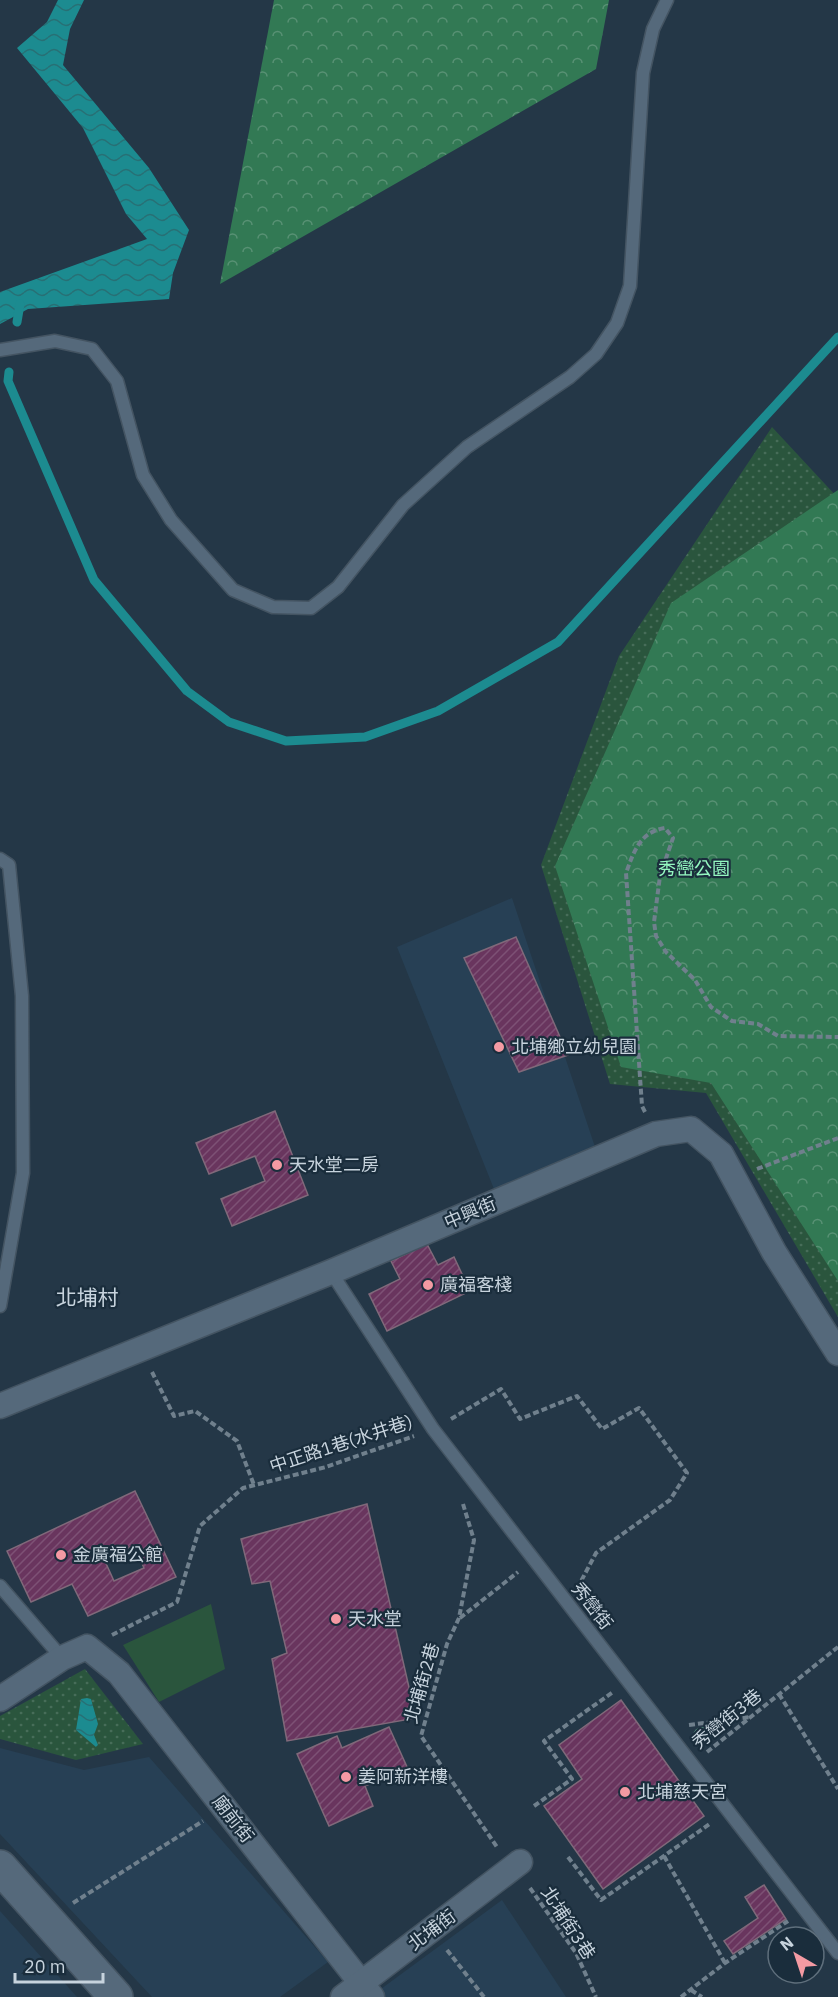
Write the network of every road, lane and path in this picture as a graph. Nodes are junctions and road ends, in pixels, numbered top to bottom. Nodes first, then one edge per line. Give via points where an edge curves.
1 (667, 0) edge
2 (0, 350) edge
3 (0, 859) edge
4 (838, 1037) edge
5 (656, 1134) junction
6 (838, 1138) edge
7 (734, 1178) junction
8 (332, 1272) junction
9 (0, 1306) edge
10 (141, 1349) junction
11 (838, 1353) edge
12 (0, 1406) edge
13 (433, 1430) junction
14 (254, 1485) junction
15 (480, 1490) junction
16 (533, 1560) junction
17 (0, 1586) edge
18 (569, 1605) junction
19 (459, 1618) junction
20 (87, 1647) junction
21 (838, 1647) edge
22 (62, 1658) junction
23 (628, 1681) junction
24 (779, 1694) junction
25 (0, 1699) edge
26 (752, 1716) junction
27 (665, 1729) junction
28 (692, 1764) junction
29 (838, 1789) edge
30 (534, 1806) dead end
31 (224, 1807) junction
32 (728, 1811) junction
33 (664, 1856) junction
34 (568, 1857) dead end
35 (516, 1865) junction
36 (0, 1867) edge
37 (805, 1910) junction
38 (47, 1920) junction
39 (431, 1930) junction
40 (838, 1953) edge
41 (725, 1963) junction
42 (691, 1990) junction
43 (359, 1992) edge
44 (116, 1997) edge
45 (484, 1997) edge
46 (596, 1997) edge
47 (681, 1997) edge
48 (702, 1997) edge

1 - 2 lane via 653,29 643,73 630,286 617,322 596,354 570,377 467,447 403,505 338,587 310,608 273,607 232,590 171,520 143,475 117,381 92,349 55,340
3 - 9 lane via 9,865 22,996 23,1173
4 - 5 path via 778,1035 758,1024 732,1021 711,1006 657,936 654,922 660,876 673,838 665,828 653,830 637,843 626,873 642,1106
5 - 7 street, 中興街 via 691,1129 721,1154
5 - 8 street, 中興街
6 - 7 path
7 - 11 street, 中興街 via 774,1252
8 - 10 street, 中興街
8 - 13 lane, 秀巒街
10 - 12 street, 中興街
10 - 14 path via 174,1416 195,1411 237,1441
13 - 14 path, 中正路1巷(水井巷) via 326,1467
13 - 15 lane, 秀巒街
13 - 18 path, 中正路1巷(水井巷) via 501,1389 520,1419 577,1395 602,1429 639,1408 687,1473 670,1500 596,1553
14 - 20 path, 中正路1巷(水井巷) via 243,1488 200,1526 177,1602
15 - 16 lane, 秀巒街
15 - 19 path, 北埔街2巷 via 463,1504 474,1540
16 - 18 lane, 秀巒街
16 - 19 path
17 - 22 lane
18 - 23 lane, 秀巒街
19 - 35 path, 北埔街2巷 via 447,1644 421,1736
20 - 22 street
20 - 31 street, 廟前街 via 119,1673
21 - 24 path, 秀巒街3巷
22 - 25 street
23 - 27 lane, 秀巒街
23 - 30 path via 544,1741 572,1779
24 - 26 path, 秀巒街3巷
24 - 29 path, 秀巒街3巷
26 - 27 path
26 - 28 path, 秀巒街3巷
27 - 28 lane, 秀巒街
28 - 32 lane, 秀巒街
31 - 38 path
31 - 43 street, 廟前街
32 - 33 path
32 - 37 lane, 秀巒街
33 - 34 path via 601,1900
33 - 41 path
35 - 39 street, 北埔街
35 - 46 path, 北埔街3巷 via 576,1953
36 - 38 street
37 - 40 lane, 秀巒街
37 - 41 path
38 - 44 street
39 - 43 street, 北埔街
39 - 45 path
41 - 42 path
42 - 47 path
42 - 48 path

